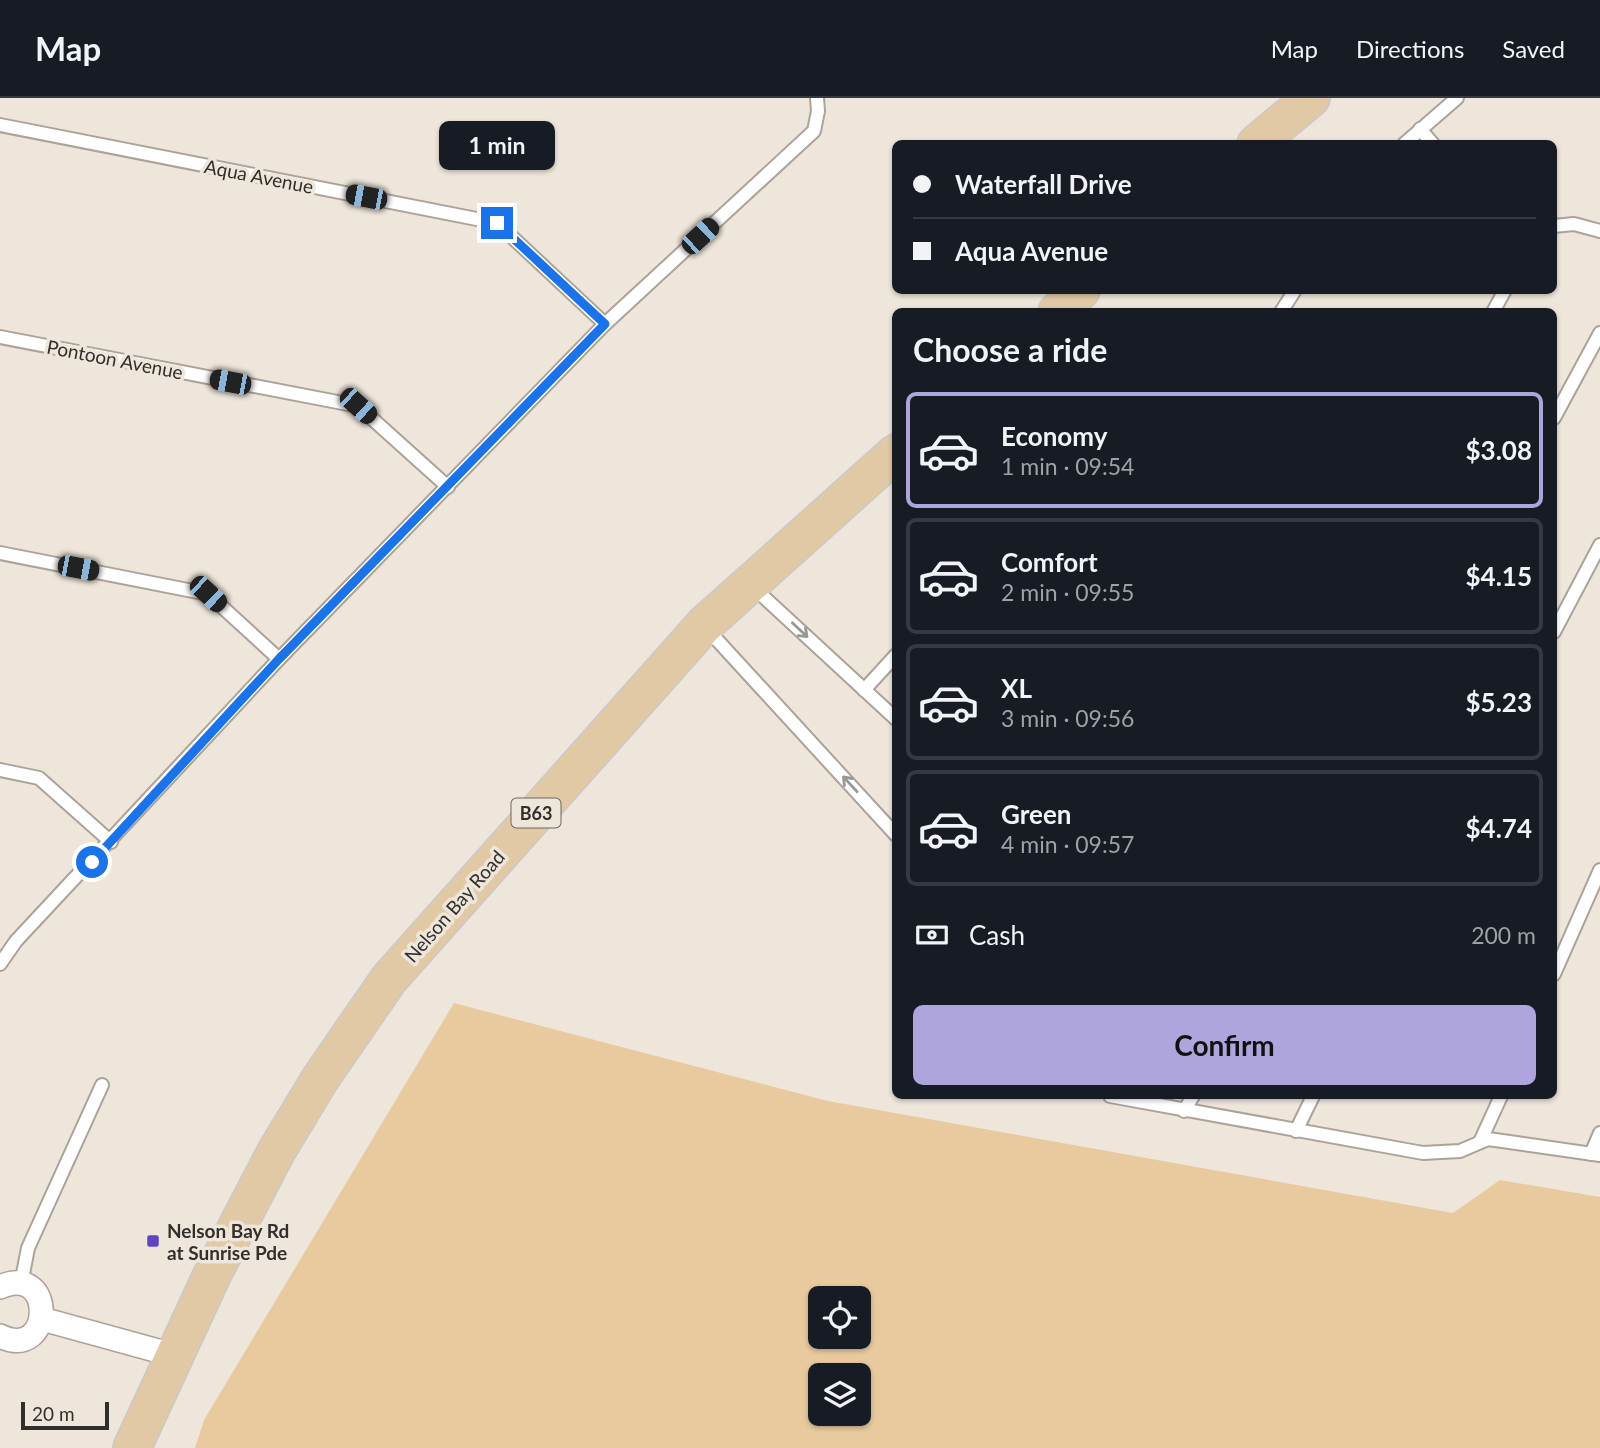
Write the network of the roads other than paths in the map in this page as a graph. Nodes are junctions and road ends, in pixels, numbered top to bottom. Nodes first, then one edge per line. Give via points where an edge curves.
1 (817, 98) edge
2 (1311, 98) edge
3 (1457, 98) edge
4 (0, 125) edge
5 (1420, 130) junction
6 (1261, 140) edge
7 (1409, 140) edge
8 (1429, 140) edge
9 (1557, 226) edge
10 (1600, 231) edge
11 (1077, 294) edge
12 (1061, 308) edge
13 (605, 324) junction
14 (1600, 332) edge
15 (0, 337) edge
16 (1557, 412) edge
17 (892, 457) edge
18 (448, 487) junction
19 (1600, 545) edge
20 (0, 553) edge
21 (750, 584) junction
22 (704, 625) junction
23 (1557, 626) edge
24 (279, 659) junction
25 (892, 659) edge
26 (864, 690) junction
27 (892, 715) edge
28 (0, 770) edge
29 (892, 831) edge
30 (111, 842) junction
31 (1600, 870) edge
32 (0, 964) edge
33 (1557, 967) edge
34 (102, 1085) dead end
35 (1125, 1099) edge
36 (1191, 1099) edge
37 (1312, 1099) edge
38 (1500, 1099) edge
39 (1184, 1111) junction
40 (1296, 1131) junction
41 (1600, 1133) edge
42 (1480, 1142) junction
43 (1596, 1155) edge
44 (10, 1285) edge
45 (42, 1319) junction
46 (0, 1336) edge
47 (173, 1356) junction
48 (132, 1448) edge

1 - 13 lane via 814,131
2 - 6 main road
3 - 5 lane
4 - 13 lane, Aqua Avenue via 497,223
5 - 7 lane
5 - 8 lane
9 - 10 lane via 1574,224
11 - 12 main road
13 - 18 lane
14 - 16 lane
15 - 18 lane, Pontoon Avenue via 358,406
17 - 21 main road, Nelson Bay Road / B63
18 - 24 lane
19 - 23 lane
20 - 24 lane via 208,594
21 - 22 main road, Nelson Bay Road / B63
21 -> 26 lane
29 -> 22 lane
22 - 47 main road, Nelson Bay Road / B63 via 389,979 276,1152
24 - 30 lane
25 - 26 lane
26 - 27 lane
28 - 30 lane via 40,778
30 - 32 lane via 16,941
31 - 33 lane
34 - 44 lane
35 - 39 lane
36 - 39 lane
37 - 40 lane
38 - 42 lane
39 - 40 lane
40 - 42 lane via 1423,1153 1460,1151
41 - 43 lane
42 - 43 lane via 1507,1141
44 - 45 street via 36,1293
45 - 46 street via 24,1338
45 - 47 street
47 - 48 main road, Nelson Bay Road / B63

